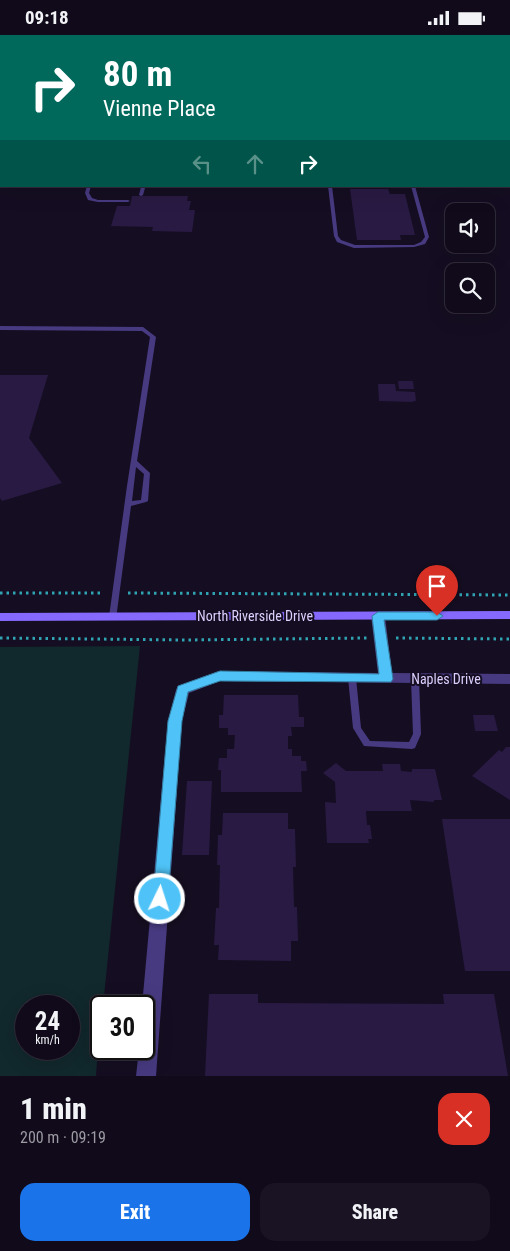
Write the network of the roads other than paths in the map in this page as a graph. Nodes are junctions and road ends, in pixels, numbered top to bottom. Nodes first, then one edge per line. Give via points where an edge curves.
1 (89, 187) edge
2 (330, 187) edge
3 (413, 187) edge
4 (143, 188) dead end
5 (141, 195) dead end
6 (128, 201) dead end
7 (0, 328) edge
8 (134, 462) junction
9 (128, 504) junction
10 (510, 615) edge
11 (378, 616) junction
12 (0, 617) edge
13 (113, 617) junction
14 (352, 678) junction
15 (386, 679) junction
16 (415, 679) junction
17 (510, 679) edge
18 (146, 1076) edge

1 - 6 lane via 90,199
2 - 3 lane via 336,236 339,241 354,247 423,243 427,237
4 - 5 lane
7 - 8 lane via 142,329 149,332 153,337
8 - 9 lane
8 - 9 lane via 146,473 144,501
9 - 13 lane
10 - 11 main road, North Riverside Drive
11 - 13 main road, North Riverside Drive
11 - 15 street
12 - 13 main road, North Riverside Drive
14 - 15 street, Naples Drive
14 - 16 lane via 357,728 367,744 412,746 417,734
14 - 18 street, Naples Drive via 220,676 183,690 175,721
15 - 16 street, Naples Drive
16 - 17 street, Naples Drive

